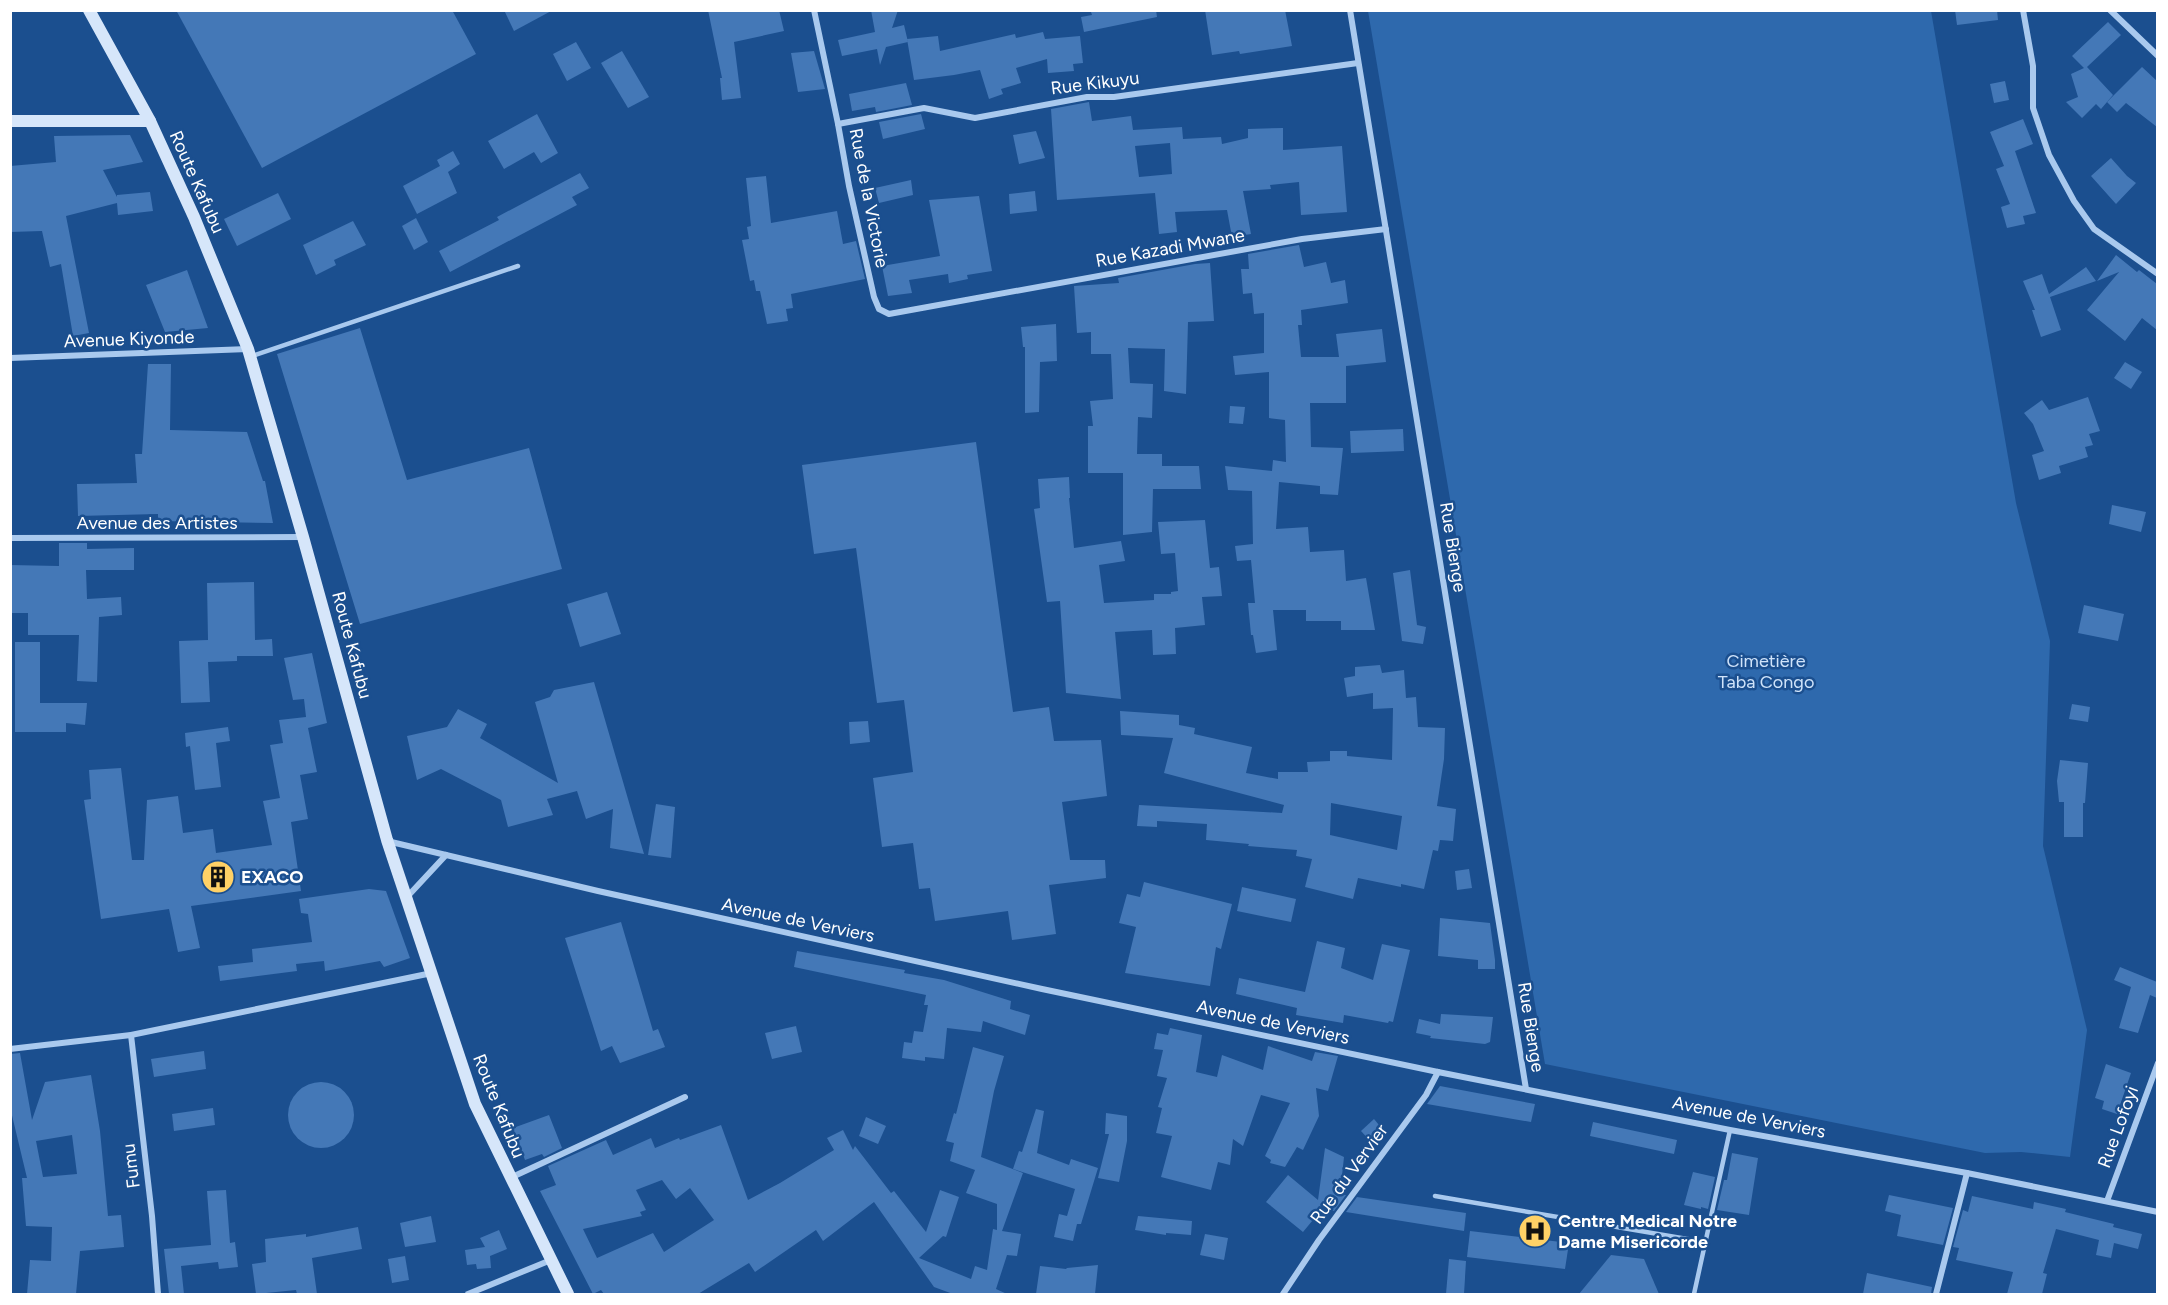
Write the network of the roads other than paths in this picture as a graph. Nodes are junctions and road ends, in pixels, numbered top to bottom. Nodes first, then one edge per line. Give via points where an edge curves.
1 (89, 10) edge
2 (814, 10) edge
3 (1350, 10) edge
4 (2023, 10) edge
5 (2110, 10) edge
6 (2157, 56) edge
7 (1358, 63) junction
8 (10, 121) edge
9 (150, 121) junction
10 (838, 124) junction
11 (1386, 229) junction
12 (518, 266) dead end
13 (2157, 274) edge
14 (961, 301) joint
15 (249, 353) junction
16 (10, 358) edge
17 (303, 537) junction
18 (10, 538) edge
19 (387, 840) junction
20 (446, 855) junction
21 (406, 898) junction
22 (432, 972) junction
23 (130, 1035) junction
24 (10, 1049) edge
25 (2157, 1063) edge
26 (1438, 1072) junction
27 (1526, 1089) junction
28 (685, 1096) dead end
29 (1730, 1130) junction
30 (1967, 1173) junction
31 (510, 1178) junction
32 (1435, 1196) dead end
33 (2107, 1201) junction
34 (2157, 1212) edge
35 (1705, 1242) junction
36 (551, 1260) junction
37 (158, 1294) edge
38 (468, 1294) edge
39 (568, 1294) edge
40 (1283, 1294) edge
41 (1694, 1294) edge
42 (1936, 1294) edge

1 - 9 main road, Route Kafubu
2 - 10 street, Rue de la Victorie
3 - 7 street, Rue Bienge
4 - 13 street via 2033,66 2033,108 2049,155 2094,230
5 - 6 street
7 - 10 street, Rue Kikuyu via 1114,97 1087,97 975,118 924,108
7 - 11 street, Rue Bienge
8 - 9 main road
9 - 15 main road, Route Kafubu
10 - 14 street, Rue de la Victorie via 861,245 879,309 890,314
11 - 14 street, Rue Kazadi Mwane via 1302,239
11 - 27 street, Rue Bienge
12 - 15 lane
15 - 16 street, Avenue Kiyonde
15 - 17 main road, Route Kafubu
17 - 18 street, Avenue des Artistes
17 - 19 main road, Route Kafubu
19 - 20 street, Avenue de Verviers
19 - 21 main road, Route Kafubu
20 - 21 street
20 - 26 street, Avenue de Verviers via 1030,987
21 - 22 main road, Route Kafubu
22 - 23 street
22 - 31 main road, Route Kafubu via 475,1104
23 - 24 street
23 - 37 street, Fumu
25 - 33 street, Rue Lofoyi
26 - 27 street, Avenue de Verviers
26 - 40 street, Rue du Vervier via 1426,1095
27 - 29 street, Avenue de Verviers
28 - 31 street
29 - 30 street, Avenue de Verviers
29 - 35 lane
30 - 33 street, Avenue de Verviers
30 - 42 street
31 - 36 main road, Route Kafubu
32 - 35 lane
33 - 34 street, Avenue de Verviers
35 - 41 lane
36 - 38 street
36 - 39 main road, Route Kafubu

